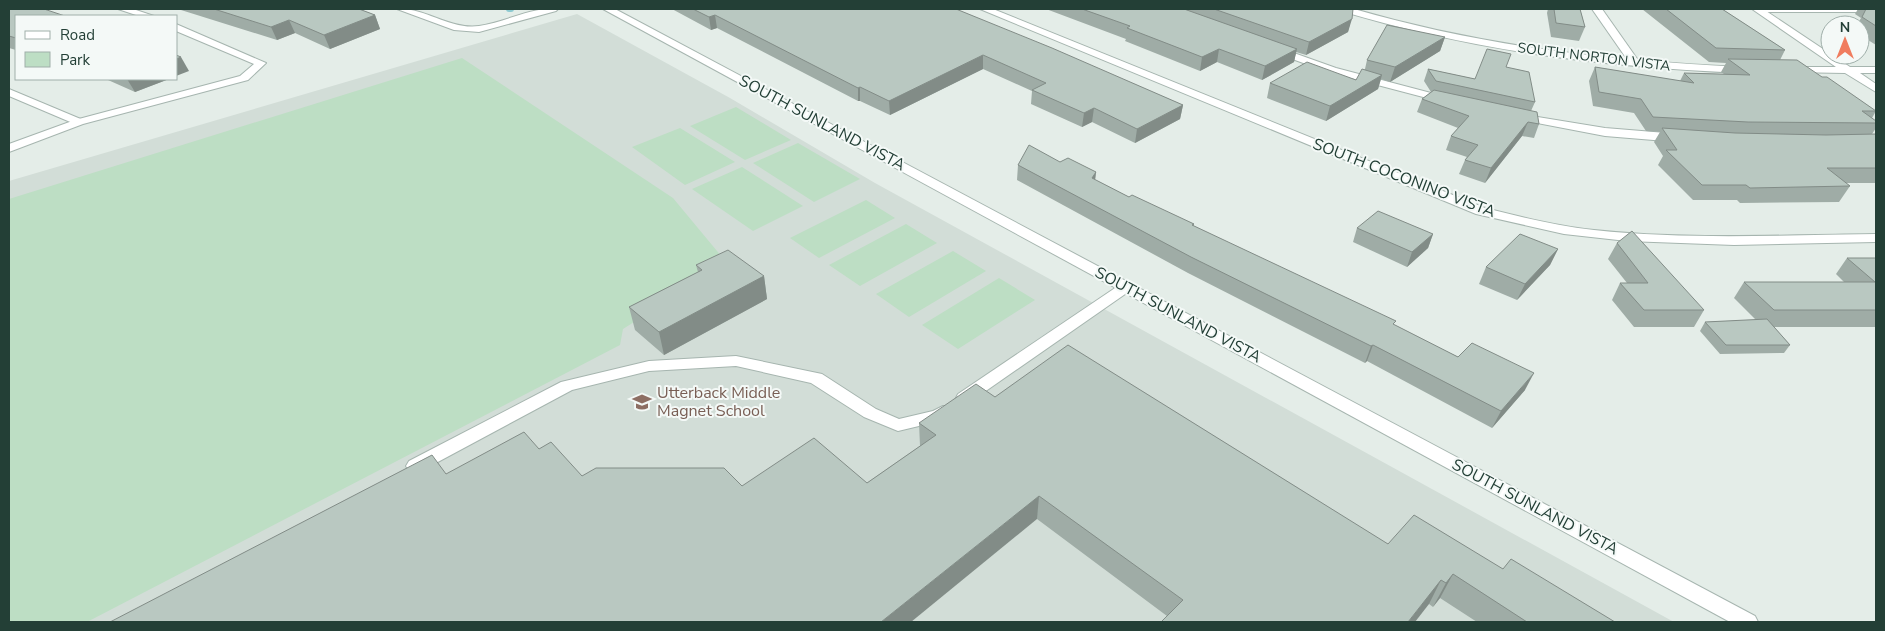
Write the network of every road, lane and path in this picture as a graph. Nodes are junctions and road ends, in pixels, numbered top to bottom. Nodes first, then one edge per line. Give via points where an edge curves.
1 (123, 9) edge
2 (402, 9) edge
3 (553, 9) edge
4 (608, 9) edge
5 (985, 9) edge
6 (1344, 9) edge
7 (1597, 9) edge
8 (1757, 9) edge
9 (1876, 9) edge
10 (145, 15) edge
11 (178, 28) edge
12 (1266, 46) edge
13 (1635, 63) junction
14 (1751, 70) edge
15 (1778, 70) edge
16 (1848, 70) junction
17 (1876, 70) edge
18 (1876, 89) edge
19 (9, 92) edge
20 (1455, 102) edge
21 (1511, 115) edge
22 (79, 122) junction
23 (1690, 139) edge
24 (9, 148) edge
25 (1876, 238) edge
26 (1126, 287) junction
27 (401, 474) edge
28 (1748, 622) edge

1 - 10 street
2 - 3 street via 452,26 479,29
4 - 26 street, SOUTH SUNLAND VISTA
5 - 25 street, SOUTH COCONINO VISTA via 1481,211 1592,234 1644,238
6 - 13 street, SOUTH NORTON VISTA via 1478,41
7 - 13 street
8 - 9 street
8 - 16 street
11 - 22 street via 261,62 244,78
12 - 20 street via 1332,70
13 - 14 street, SOUTH NORTON VISTA
15 - 16 street
16 - 17 street
16 - 18 street
19 - 22 street
21 - 23 street via 1605,132
22 - 24 street
26 - 27 street via 938,416 898,425 870,413 816,378 736,361 649,366 567,386
26 - 28 street, SOUTH SUNLAND VISTA

